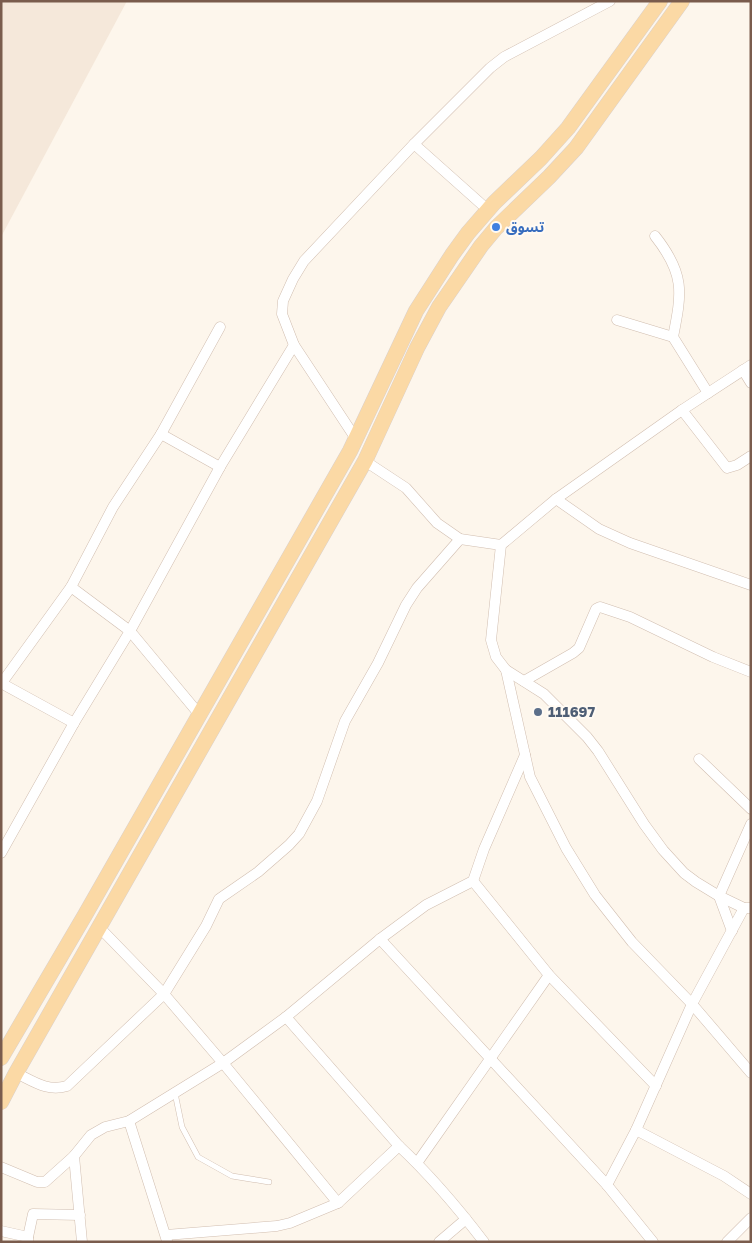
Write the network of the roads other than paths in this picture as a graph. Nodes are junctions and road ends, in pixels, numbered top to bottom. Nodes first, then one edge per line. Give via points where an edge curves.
1 (610, 1) edge
2 (660, 1) edge
3 (682, 1) edge
4 (414, 144) junction
5 (488, 210) junction
6 (655, 236) dead end
7 (617, 320) dead end
8 (220, 327) dead end
9 (673, 337) junction
10 (294, 345) junction
11 (747, 367) edge
12 (751, 383) edge
13 (708, 393) junction
14 (682, 410) junction
15 (161, 434) junction
16 (356, 439) junction
17 (751, 456) edge
18 (365, 462) junction
19 (220, 467) junction
20 (556, 499) junction
21 (460, 539) junction
22 (500, 545) junction
23 (751, 586) edge
24 (71, 587) junction
25 (130, 631) junction
26 (506, 670) junction
27 (751, 672) edge
28 (524, 681) junction
29 (1, 684) edge
30 (199, 714) junction
31 (74, 723) junction
32 (525, 755) junction
33 (699, 759) dead end
34 (751, 809) edge
35 (751, 824) edge
36 (1, 853) edge
37 (474, 881) junction
38 (719, 896) junction
39 (747, 908) edge
40 (100, 928) junction
41 (732, 931) junction
42 (380, 939) junction
43 (549, 975) junction
44 (164, 994) junction
45 (692, 1004) junction
46 (286, 1017) junction
47 (1, 1058) edge
48 (491, 1058) junction
49 (223, 1063) junction
50 (16, 1073) junction
51 (751, 1073) edge
52 (656, 1086) junction
53 (175, 1092) junction
54 (1, 1102) edge
55 (129, 1121) junction
56 (636, 1130) junction
57 (399, 1146) junction
58 (74, 1156) junction
59 (417, 1163) junction
60 (1, 1167) edge
61 (269, 1182) dead end
62 (607, 1184) junction
63 (751, 1194) edge
64 (338, 1203) junction
65 (80, 1215) junction
66 (751, 1218) edge
67 (466, 1219) junction
68 (1, 1231) edge
69 (28, 1239) edge
70 (167, 1239) edge
71 (82, 1242) edge
72 (439, 1242) edge
73 (484, 1242) edge
74 (652, 1242) edge
75 (727, 1242) edge

1 - 4 street via 504,56
2 - 5 main road via 568,128
3 - 18 main road via 576,148 496,228 462,272 417,348
4 - 5 street
4 - 10 street via 304,261 293,279 283,301 282,314
5 - 16 main road via 452,254 416,311
6 - 9 street via 667,251 679,284 680,300
7 - 9 street
8 - 15 street
9 - 13 street
10 - 16 street
10 - 19 street
11 - 12 street
11 - 13 street
13 - 14 street
14 - 17 street via 727,468
14 - 20 street
15 - 19 street
15 - 24 street via 123,489
16 - 30 main road
18 - 21 street via 406,488 436,523
18 - 40 main road
19 - 25 street
20 - 22 street
20 - 23 street via 599,529 630,543
21 - 22 street
21 - 44 street via 406,605 345,721 317,801 299,834 258,872 219,899
22 - 26 street via 491,640 496,657
24 - 25 street
24 - 29 street
25 - 30 street
25 - 31 street
26 - 28 street
26 - 32 street
27 - 28 street via 630,617 600,607 596,609 579,648
28 - 38 street via 544,694 587,737 663,850 684,873
29 - 31 street
30 - 47 main road
31 - 36 street
32 - 37 street via 484,849
32 - 45 street via 536,789 595,895 632,942
33 - 34 street
35 - 38 street
37 - 42 street via 435,899
37 - 43 street
38 - 39 street
38 - 41 street
39 - 41 street
40 - 44 street
40 - 50 main road
41 - 45 street
42 - 46 street
42 - 48 street
43 - 48 street
43 - 52 street
44 - 49 street
44 - 50 street via 66,1086 49,1089
45 - 51 street
45 - 52 street
46 - 49 street
46 - 57 street
48 - 59 street
48 - 62 street
49 - 53 street
49 - 64 street
50 - 54 main road
52 - 56 street
53 - 55 street
53 - 61 lane via 182,1127 198,1156 232,1176
55 - 58 street via 91,1135
55 - 70 street
56 - 62 street
56 - 63 street via 724,1176
57 - 59 street
57 - 64 street
58 - 60 street via 42,1183
58 - 65 street
59 - 67 street
62 - 74 street
64 - 70 street via 277,1226
65 - 69 street via 33,1214
65 - 71 street
66 - 75 street
67 - 72 street
67 - 73 street
68 - 69 street

